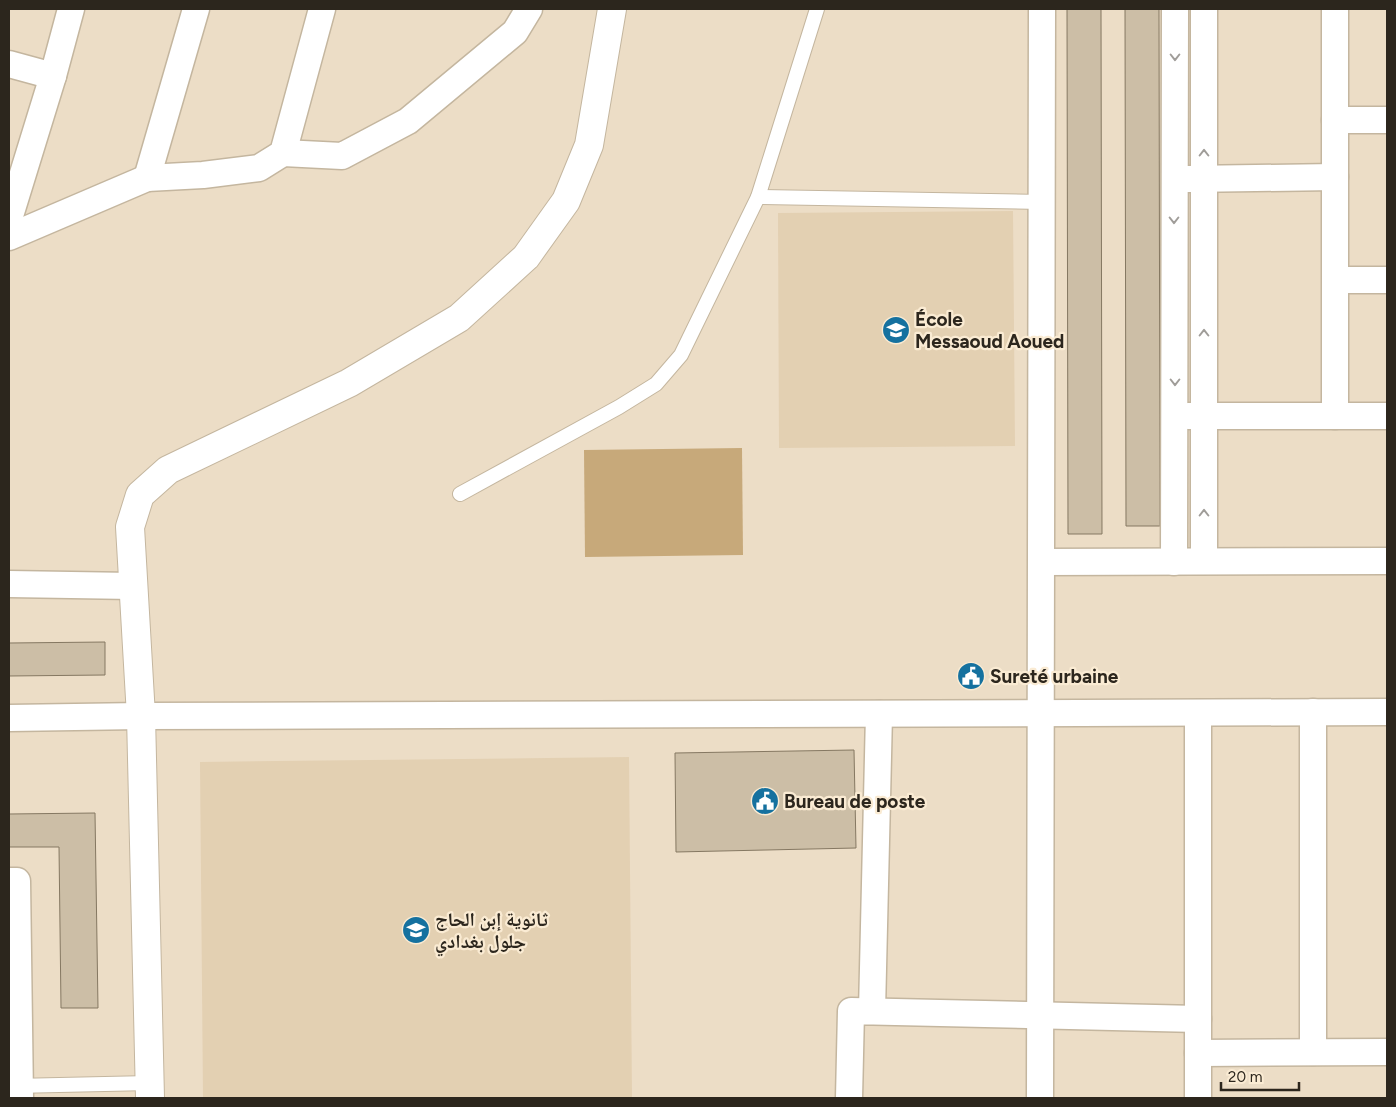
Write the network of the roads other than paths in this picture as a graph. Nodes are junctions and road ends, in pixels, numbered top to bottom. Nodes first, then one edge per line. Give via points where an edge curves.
1 (71, 9) edge
2 (196, 9) edge
3 (322, 9) edge
4 (529, 9) edge
5 (612, 9) edge
6 (817, 9) edge
7 (1042, 9) edge
8 (1175, 9) edge
9 (1204, 9) edge
10 (1335, 9) edge
11 (9, 64) edge
12 (53, 76) junction
13 (1335, 120) junction
14 (1387, 120) edge
15 (283, 153) junction
16 (1335, 177) junction
17 (147, 178) junction
18 (1204, 178) junction
19 (1174, 179) junction
20 (758, 197) junction
21 (1042, 202) junction
22 (9, 219) edge
23 (9, 237) edge
24 (1336, 280) junction
25 (1387, 280) edge
26 (1204, 416) junction
27 (1335, 416) junction
28 (1387, 416) edge
29 (1175, 417) junction
30 (460, 494) dead end
31 (1204, 561) junction
32 (1387, 561) edge
33 (1042, 562) junction
34 (1174, 562) junction
35 (9, 584) edge
36 (133, 586) junction
37 (1313, 712) junction
38 (1387, 712) edge
39 (1041, 713) junction
40 (1198, 713) junction
41 (879, 714) junction
42 (141, 716) junction
43 (9, 718) edge
44 (9, 882) edge
45 (872, 1011) junction
46 (1040, 1016) junction
47 (1198, 1019) junction
48 (1198, 1052) junction
49 (1314, 1052) junction
50 (1387, 1052) edge
51 (16, 1090) edge
52 (150, 1091) edge
53 (849, 1098) edge
54 (1040, 1098) edge
55 (1198, 1098) edge

1 - 12 street
2 - 17 street
3 - 15 street
4 - 15 street via 515,32 408,121 342,156
5 - 36 street via 589,145 566,201 526,257 459,318 349,383 168,470 140,495 132,519
6 - 20 lane
7 - 21 street
8 -> 19 street
18 -> 9 street
10 - 13 street
11 - 12 street
12 - 22 street
13 - 14 street
13 - 16 street
15 - 17 street via 259,168
16 - 18 street
16 - 24 street
17 - 23 street
18 - 19 street
26 -> 18 street
19 -> 29 street
20 - 21 lane
20 - 30 lane via 681,355 656,384
21 - 33 street
24 - 25 street
24 - 27 street
26 - 27 street
26 - 29 street
31 -> 26 street
27 - 28 street
29 - 34 street
31 - 32 street
31 - 34 street
33 - 34 street
33 - 39 street
35 - 36 street
36 - 42 street
37 - 38 street
37 - 40 street
37 - 49 street
39 - 40 street
39 - 41 street
39 - 46 street
40 - 47 street
41 - 42 street
41 - 45 street
42 - 43 street
42 - 52 street
44 - 51 street via 17,882
45 - 46 street
45 - 53 street via 851,1011
46 - 47 street
46 - 54 street
47 - 48 street
48 - 49 street
48 - 55 street
49 - 50 street
51 - 52 lane

